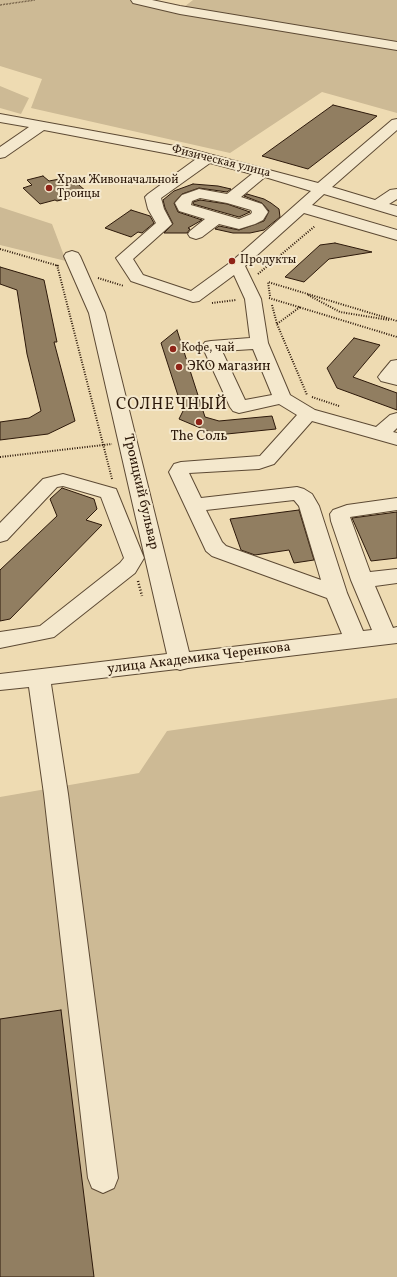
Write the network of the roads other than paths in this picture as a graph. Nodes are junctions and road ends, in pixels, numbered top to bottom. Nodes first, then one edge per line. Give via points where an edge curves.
1 (137, 0) edge
2 (397, 46) edge
3 (0, 118) edge
4 (397, 124) edge
5 (42, 125) junction
6 (0, 154) edge
7 (207, 158) junction
8 (263, 172) junction
9 (321, 189) junction
10 (396, 192) edge
11 (230, 199) junction
12 (378, 206) junction
13 (301, 207) junction
14 (397, 211) edge
15 (215, 219) junction
16 (196, 234) dead end
17 (397, 235) edge
18 (64, 261) road end
19 (237, 265) junction
20 (259, 343) junction
21 (397, 365) edge
22 (397, 380) edge
23 (282, 398) junction
24 (308, 414) junction
25 (397, 419) edge
26 (379, 434) junction
27 (397, 439) edge
28 (397, 504) edge
29 (194, 505) junction
30 (0, 535) edge
31 (397, 576) edge
32 (362, 580) junction
33 (336, 593) junction
34 (392, 636) edge
35 (0, 640) edge
36 (356, 640) junction
37 (180, 662) junction
38 (39, 677) junction
39 (0, 682) edge
40 (103, 1178) dead end

1 - 2 street via 180,10
3 - 5 street, Физическая улица
4 - 9 street
5 - 6 street
5 - 7 street, Физическая улица
7 - 8 street, Физическая улица
7 - 19 street via 153,197 164,224 124,258 137,278 193,297
8 - 9 street, Физическая улица
8 - 11 street
9 - 12 street, Физическая улица
9 - 13 street
10 - 12 street
11 - 15 street via 257,207 260,212 258,217 239,224
11 - 15 street via 199,193 187,198 183,203 184,208
12 - 14 street, Физическая улица
13 - 17 street
13 - 19 street
15 - 16 street
18 - 37 street, Троицкий бульвар via 97,312
19 - 20 street via 253,299
20 - 23 street
20 - 23 street via 211,346 239,407
21 - 22 street via 387,377
23 - 24 street
24 - 26 street
24 - 29 street via 267,460 259,463 180,468 179,472
25 - 26 street
26 - 27 street
28 - 32 street via 340,514
29 - 33 street via 213,546 219,551
29 - 33 street via 296,493 305,498
30 - 35 street via 50,483 63,480 109,493 134,558 128,568 46,632
31 - 32 street
32 - 34 street
33 - 36 street
34 - 36 street, улица Академика Черенкова
36 - 37 street, улица Академика Черенкова
37 - 38 street, улица Академика Черенкова
38 - 39 street, улица Академика Черенкова
38 - 40 street via 56,794

